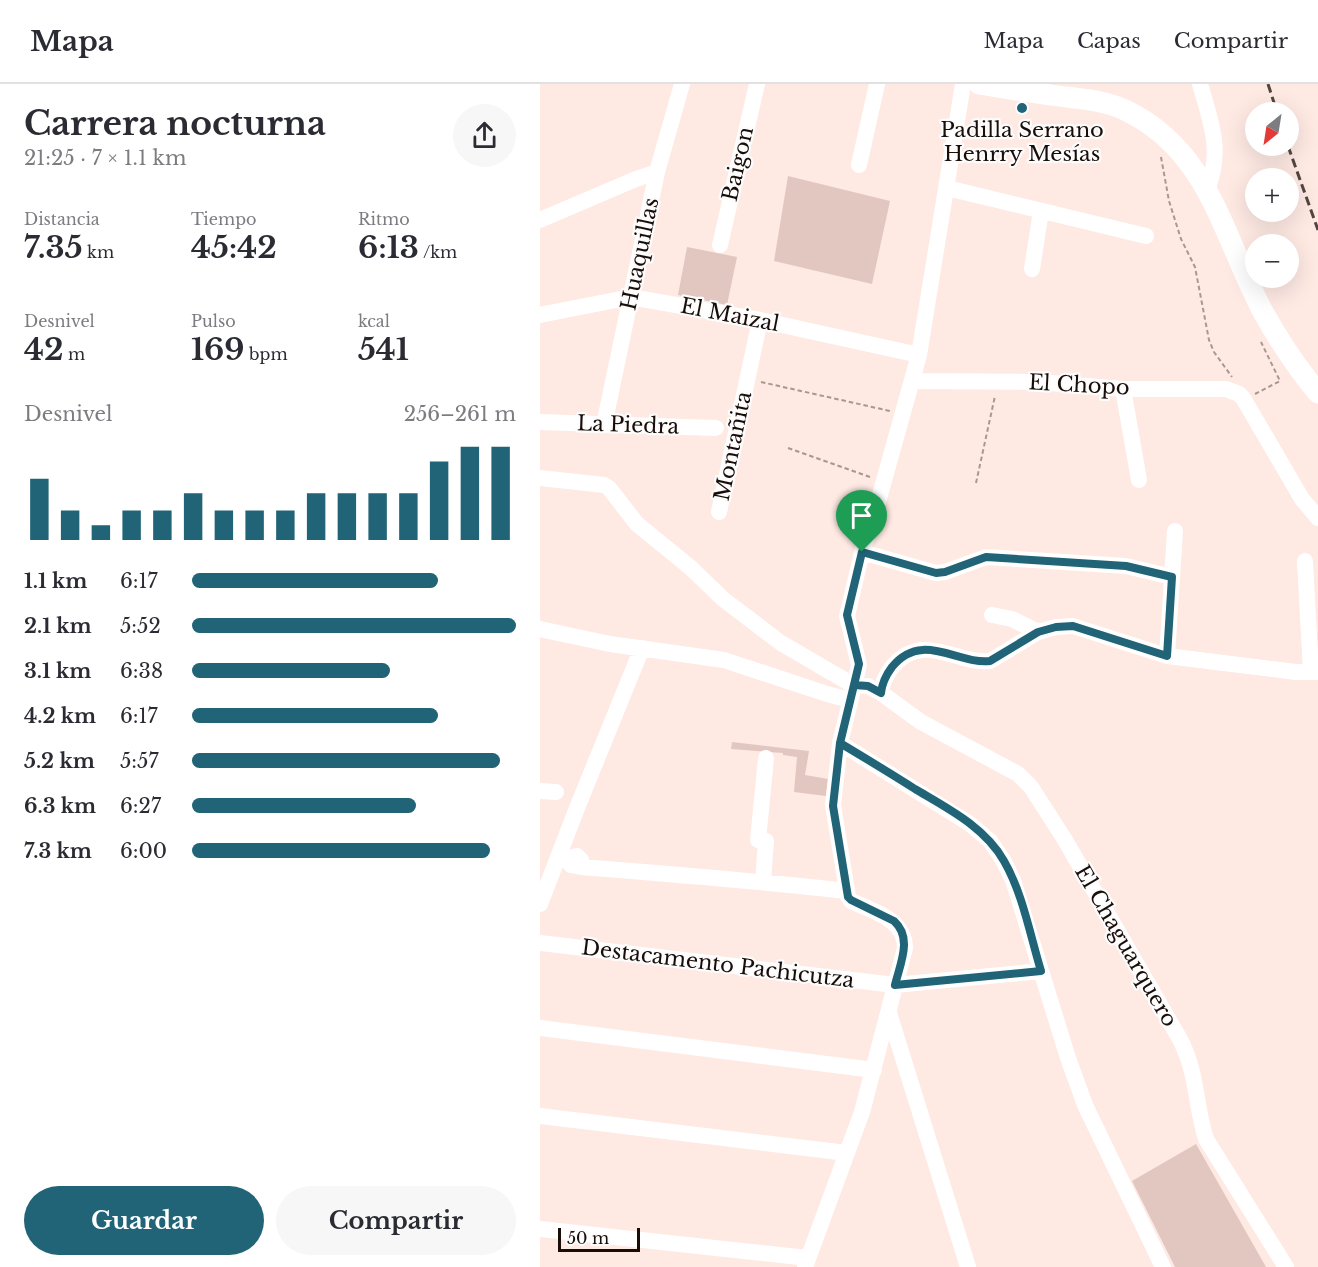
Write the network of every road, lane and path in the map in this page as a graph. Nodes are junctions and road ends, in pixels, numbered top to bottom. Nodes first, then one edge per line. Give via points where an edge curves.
1 (682, 84) edge
2 (757, 84) edge
3 (877, 84) edge
4 (963, 84) edge
5 (979, 84) edge
6 (1054, 84) edge
7 (1200, 84) edge
8 (1158, 149) dead end
9 (859, 165) dead end
10 (657, 172) junction
11 (1209, 184) junction
12 (946, 188) junction
13 (1041, 211) junction
14 (540, 220) edge
15 (1146, 236) dead end
16 (720, 245) dead end
17 (1245, 251) edge
18 (1032, 268) dead end
19 (1263, 288) edge
20 (631, 297) junction
21 (540, 315) edge
22 (760, 320) junction
23 (1281, 341) junction
24 (919, 355) junction
25 (1318, 374) edge
26 (748, 380) junction
27 (912, 381) junction
28 (998, 382) junction
29 (1123, 389) junction
30 (1318, 393) edge
31 (1244, 398) junction
32 (901, 414) junction
33 (540, 422) edge
34 (604, 425) junction
35 (716, 428) dead end
36 (788, 448) dead end
37 (540, 478) edge
38 (1139, 480) dead end
39 (884, 482) junction
40 (976, 483) dead end
41 (718, 512) dead end
42 (1318, 518) edge
43 (1175, 531) dead end
44 (862, 552) junction
45 (1305, 561) dead end
46 (1172, 577) junction
47 (992, 615) dead end
48 (540, 629) edge
49 (1038, 632) junction
50 (642, 648) junction
51 (1167, 656) junction
52 (1315, 672) edge
53 (852, 692) junction
54 (881, 693) junction
55 (840, 743) junction
56 (766, 758) dead end
57 (581, 867) dead end
58 (763, 882) junction
59 (847, 891) junction
60 (540, 904) edge
61 (540, 943) edge
62 (1041, 971) junction
63 (895, 985) junction
64 (889, 1013) junction
65 (540, 1028) edge
66 (874, 1070) junction
67 (540, 1116) edge
68 (847, 1153) junction
69 (540, 1229) edge
70 (807, 1263) edge
71 (968, 1267) edge
72 (1163, 1267) edge
73 (1286, 1267) edge

1 - 10 street, Huaquillas
2 - 16 street, Baigon
3 - 9 street
4 - 12 street
5 - 11 main road via 1102,102 1126,110 1169,140
6 - 11 main road via 1122,97 1150,113 1195,153
7 - 11 street via 1215,141
8 - 31 path via 1181,239 1196,267 1209,340
10 - 14 street
10 - 20 street, Huaquillas
11 - 17 main road
11 - 23 main road via 1262,309
12 - 13 street
12 - 24 street
13 - 15 street
13 - 18 street
19 - 25 main road via 1302,355
20 - 21 street, El Maizal
20 - 22 street, El Maizal
20 - 34 street, Huaquillas
22 - 24 street, El Maizal
22 - 26 street, Montañita
23 - 30 main road
23 - 31 path via 1260,342 1280,381
24 - 27 street
26 - 32 path
26 - 41 street, Montañita
27 - 28 street, El Chopo
27 - 32 street
28 - 29 street, El Chopo
28 - 40 path
29 - 31 street, El Chopo via 1226,389
29 - 38 street
31 - 42 street via 1302,499
32 - 39 street
33 - 34 street, La Piedra
34 - 35 street, La Piedra
36 - 39 path
37 - 53 street via 609,488 637,524 723,599
39 - 44 street
43 - 46 street
44 - 46 street via 936,573 986,557 1126,566
44 - 53 street via 847,615 859,664
45 - 52 street
46 - 51 street
47 - 49 street
48 - 50 street
49 - 51 street via 1073,626
49 - 54 street via 990,661 949,652 916,652 897,661 887,674
50 - 53 street via 724,660 827,694
50 - 60 street
51 - 52 street
53 - 54 street, El Chaguarquero via 868,686
53 - 55 street
54 - 73 street, El Chaguarquero via 921,722 1018,774 1038,796 1180,1041 1190,1060 1206,1139
55 - 59 street via 833,806
55 - 62 street via 950,810 990,841 1013,880
56 - 58 street via 758,840 766,841
57 - 58 street
58 - 59 street
59 - 63 street via 851,900 894,921 904,936 905,948
61 - 63 street, Destacamento Pachicutza
62 - 63 street, Destacamento Pachicutza
62 - 72 street via 1085,1105
63 - 64 street
64 - 66 street
64 - 71 street
65 - 66 street
66 - 68 street
67 - 68 street
68 - 70 street
69 - 70 street

